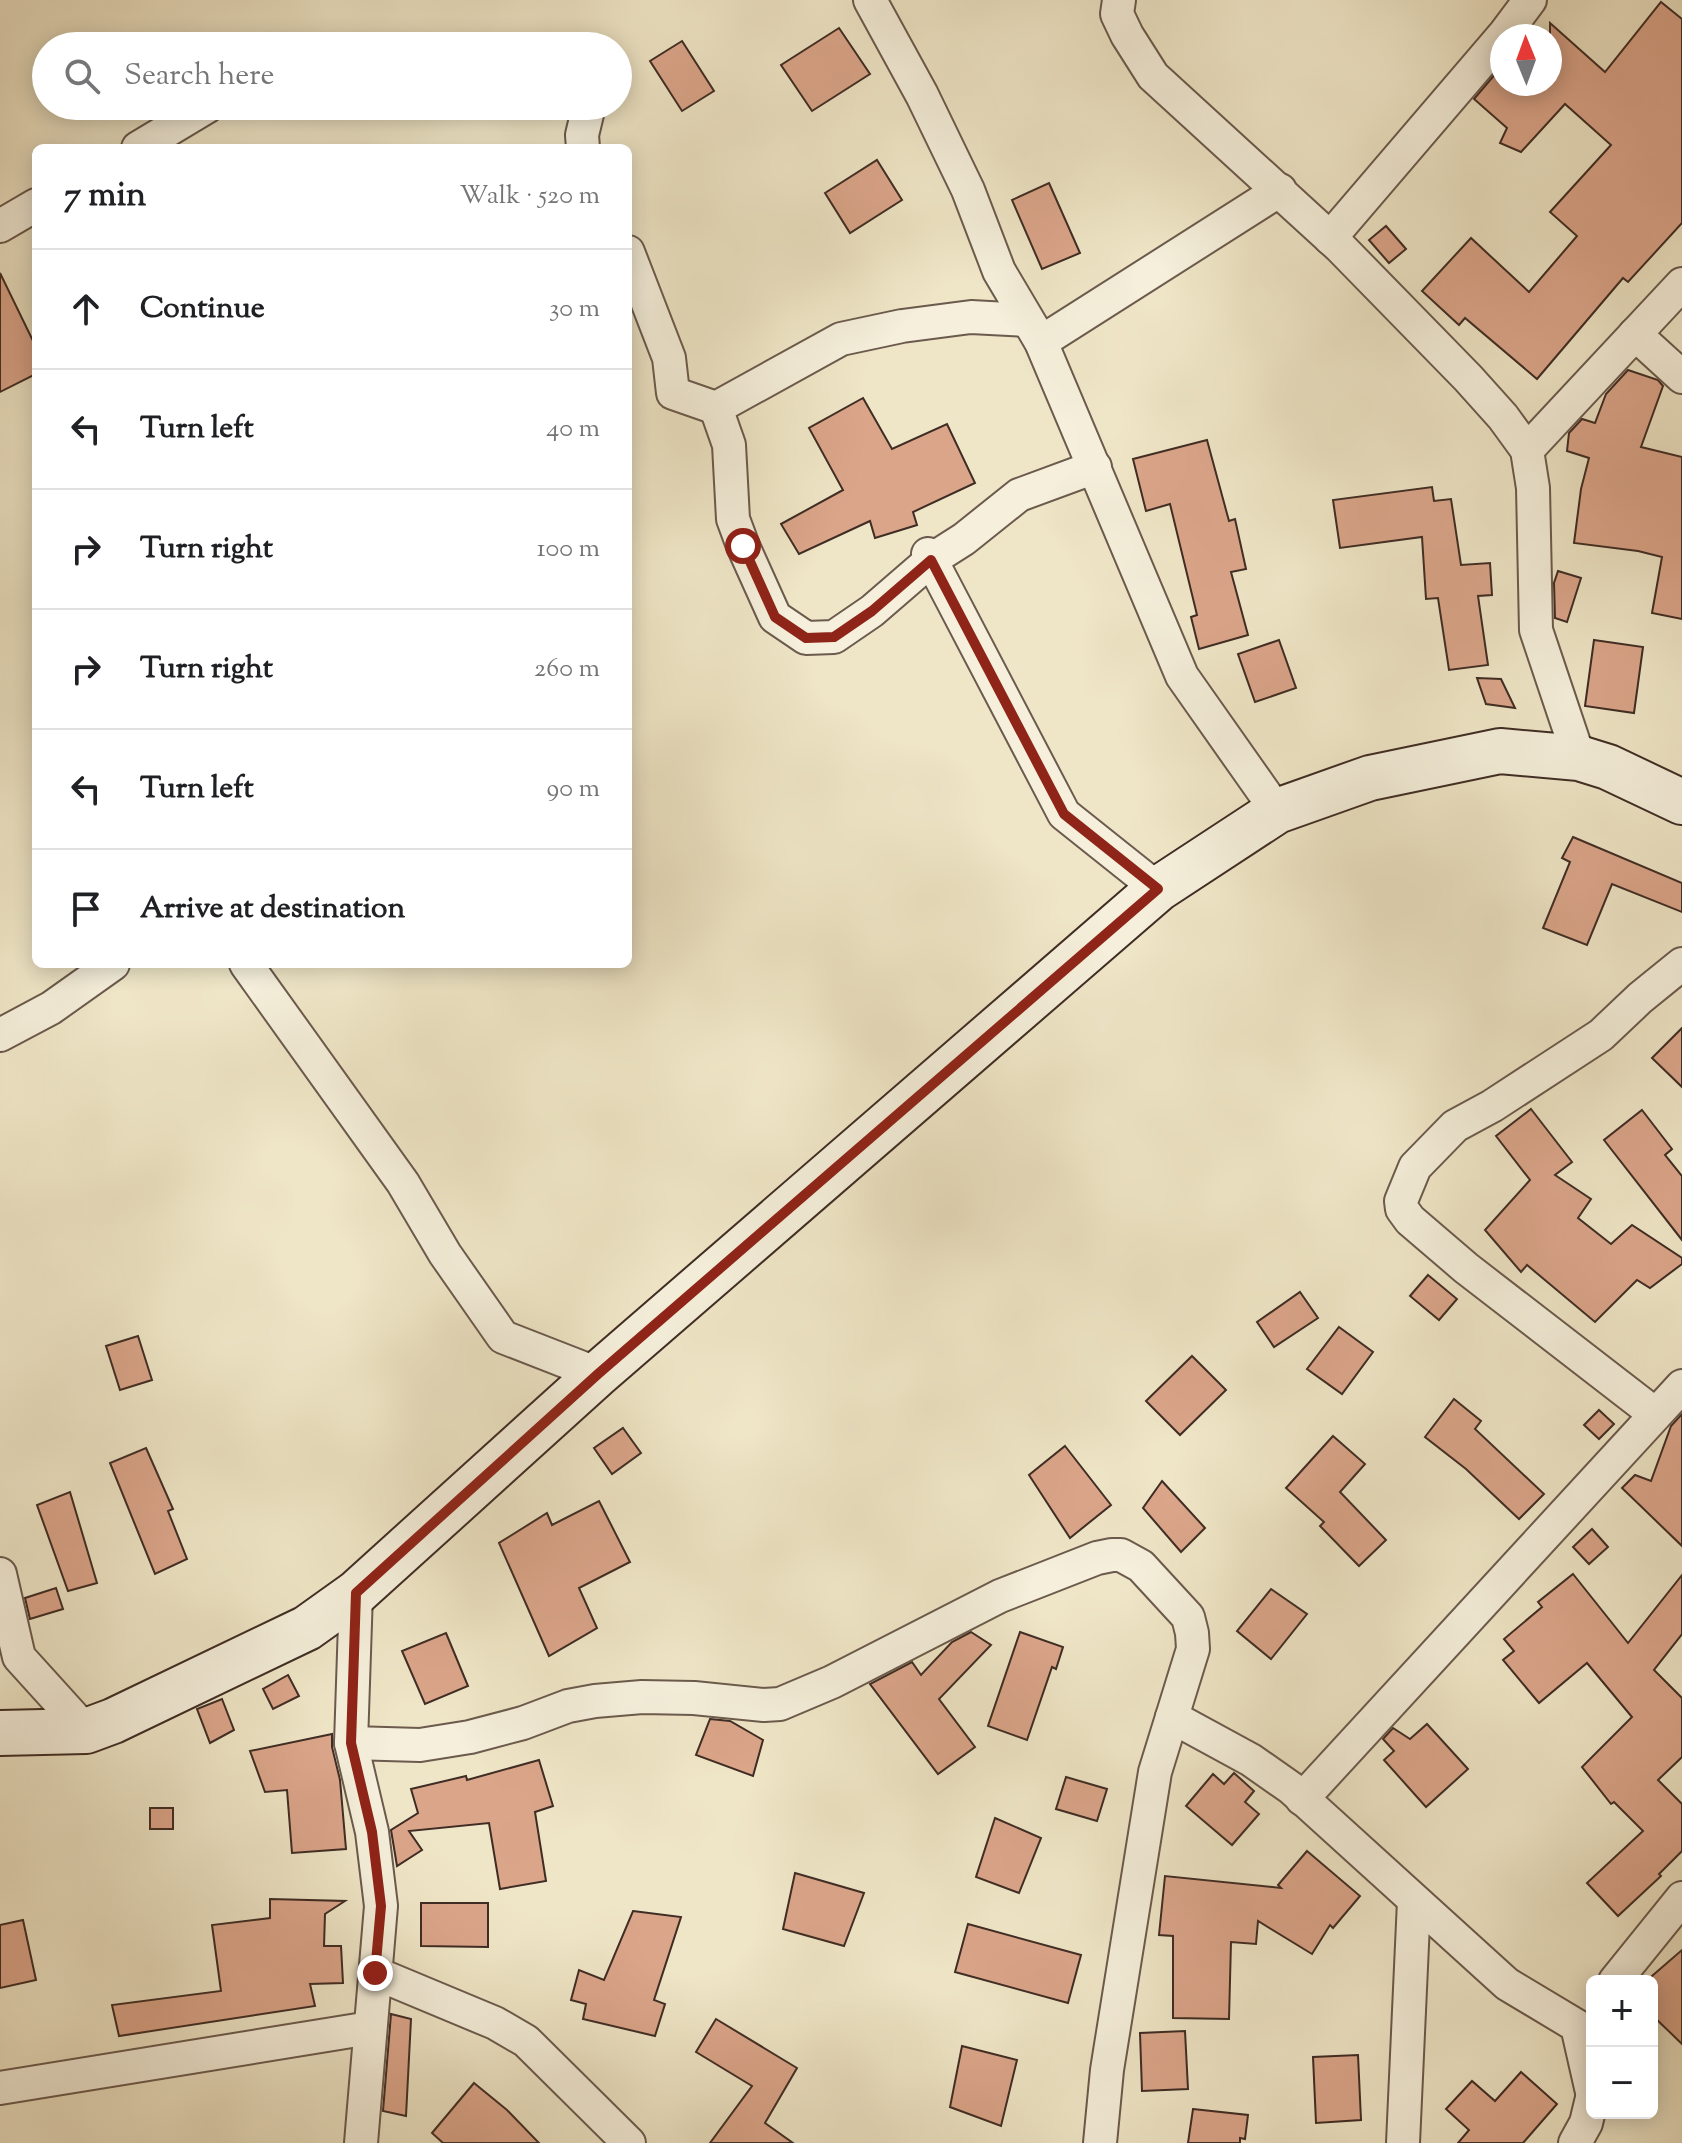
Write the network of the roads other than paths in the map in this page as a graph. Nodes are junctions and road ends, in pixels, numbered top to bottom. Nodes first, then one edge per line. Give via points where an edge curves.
1 (870, 0) edge
2 (1119, 0) edge
3 (1530, 0) edge
4 (1512, 24) edge
5 (1490, 51) edge
6 (185, 120) edge
7 (586, 120) edge
8 (145, 144) edge
9 (583, 144) edge
10 (1280, 190) junction
11 (32, 207) edge
12 (0, 226) edge
13 (1330, 238) junction
14 (632, 262) edge
15 (1682, 284) edge
16 (1034, 331) junction
17 (1635, 334) junction
18 (1682, 377) edge
19 (716, 408) junction
20 (1527, 450) junction
21 (1095, 467) junction
22 (930, 557) junction
23 (1579, 758) junction
24 (1682, 802) edge
25 (1277, 811) junction
26 (1158, 889) junction
27 (1682, 964) edge
28 (107, 968) edge
29 (249, 968) edge
30 (0, 1035) edge
31 (598, 1374) junction
32 (1682, 1386) edge
33 (1655, 1414) junction
34 (0, 1574) edge
35 (356, 1593) junction
36 (1172, 1717) junction
37 (86, 1731) junction
38 (0, 1733) edge
39 (351, 1743) junction
40 (1302, 1799) junction
41 (1682, 1898) edge
42 (1414, 1901) junction
43 (375, 1973) junction
44 (1620, 1975) edge
45 (1585, 2017) edge
46 (370, 2028) junction
47 (1588, 2047) edge
48 (0, 2088) edge
49 (1587, 2119) edge
50 (361, 2143) edge
51 (629, 2143) edge
52 (1100, 2143) edge
53 (1403, 2143) edge
54 (1575, 2143) edge

1 - 16 street via 962,176 999,271
2 - 10 street via 1117,14 1153,76
3 - 4 street
5 - 13 street
6 - 8 street
7 - 9 street
10 - 13 street
10 - 16 street
11 - 12 street
13 - 20 street via 1468,378
14 - 19 street via 669,358 673,393
15 - 17 street
16 - 19 street via 971,317 841,339
16 - 21 street
17 - 18 street
17 - 20 street
19 - 22 street via 729,445 733,519 775,617 806,638 834,637 872,611
20 - 23 street via 1533,488 1536,630
21 - 22 street via 1019,495 964,539
21 - 25 street via 1182,676
22 - 26 street via 1064,814
23 - 24 main road
23 - 25 main road via 1500,751 1370,778
25 - 26 main road
26 - 31 main road
27 - 33 street via 1601,1035 1455,1126 1415,1167 1401,1201 1410,1220 1466,1268
28 - 30 street via 51,1008
29 - 31 street via 403,1183 503,1337
31 - 35 main road
32 - 33 street
33 - 40 street
34 - 37 street via 19,1657
35 - 37 main road via 307,1628
35 - 39 street
36 - 39 street via 1193,1649 1188,1617 1141,1566 1112,1555 1000,1596 780,1704 642,1697 595,1701 470,1737 420,1745
36 - 40 street via 1251,1760
36 - 52 street via 1155,1772
37 - 38 main road
39 - 43 street via 372,1832 381,1906
40 - 42 street
41 - 44 street
42 - 45 street via 1507,1984
42 - 53 street
43 - 46 street
43 - 51 street via 526,2041
45 - 47 street
46 - 48 street
46 - 50 street
49 - 54 street

